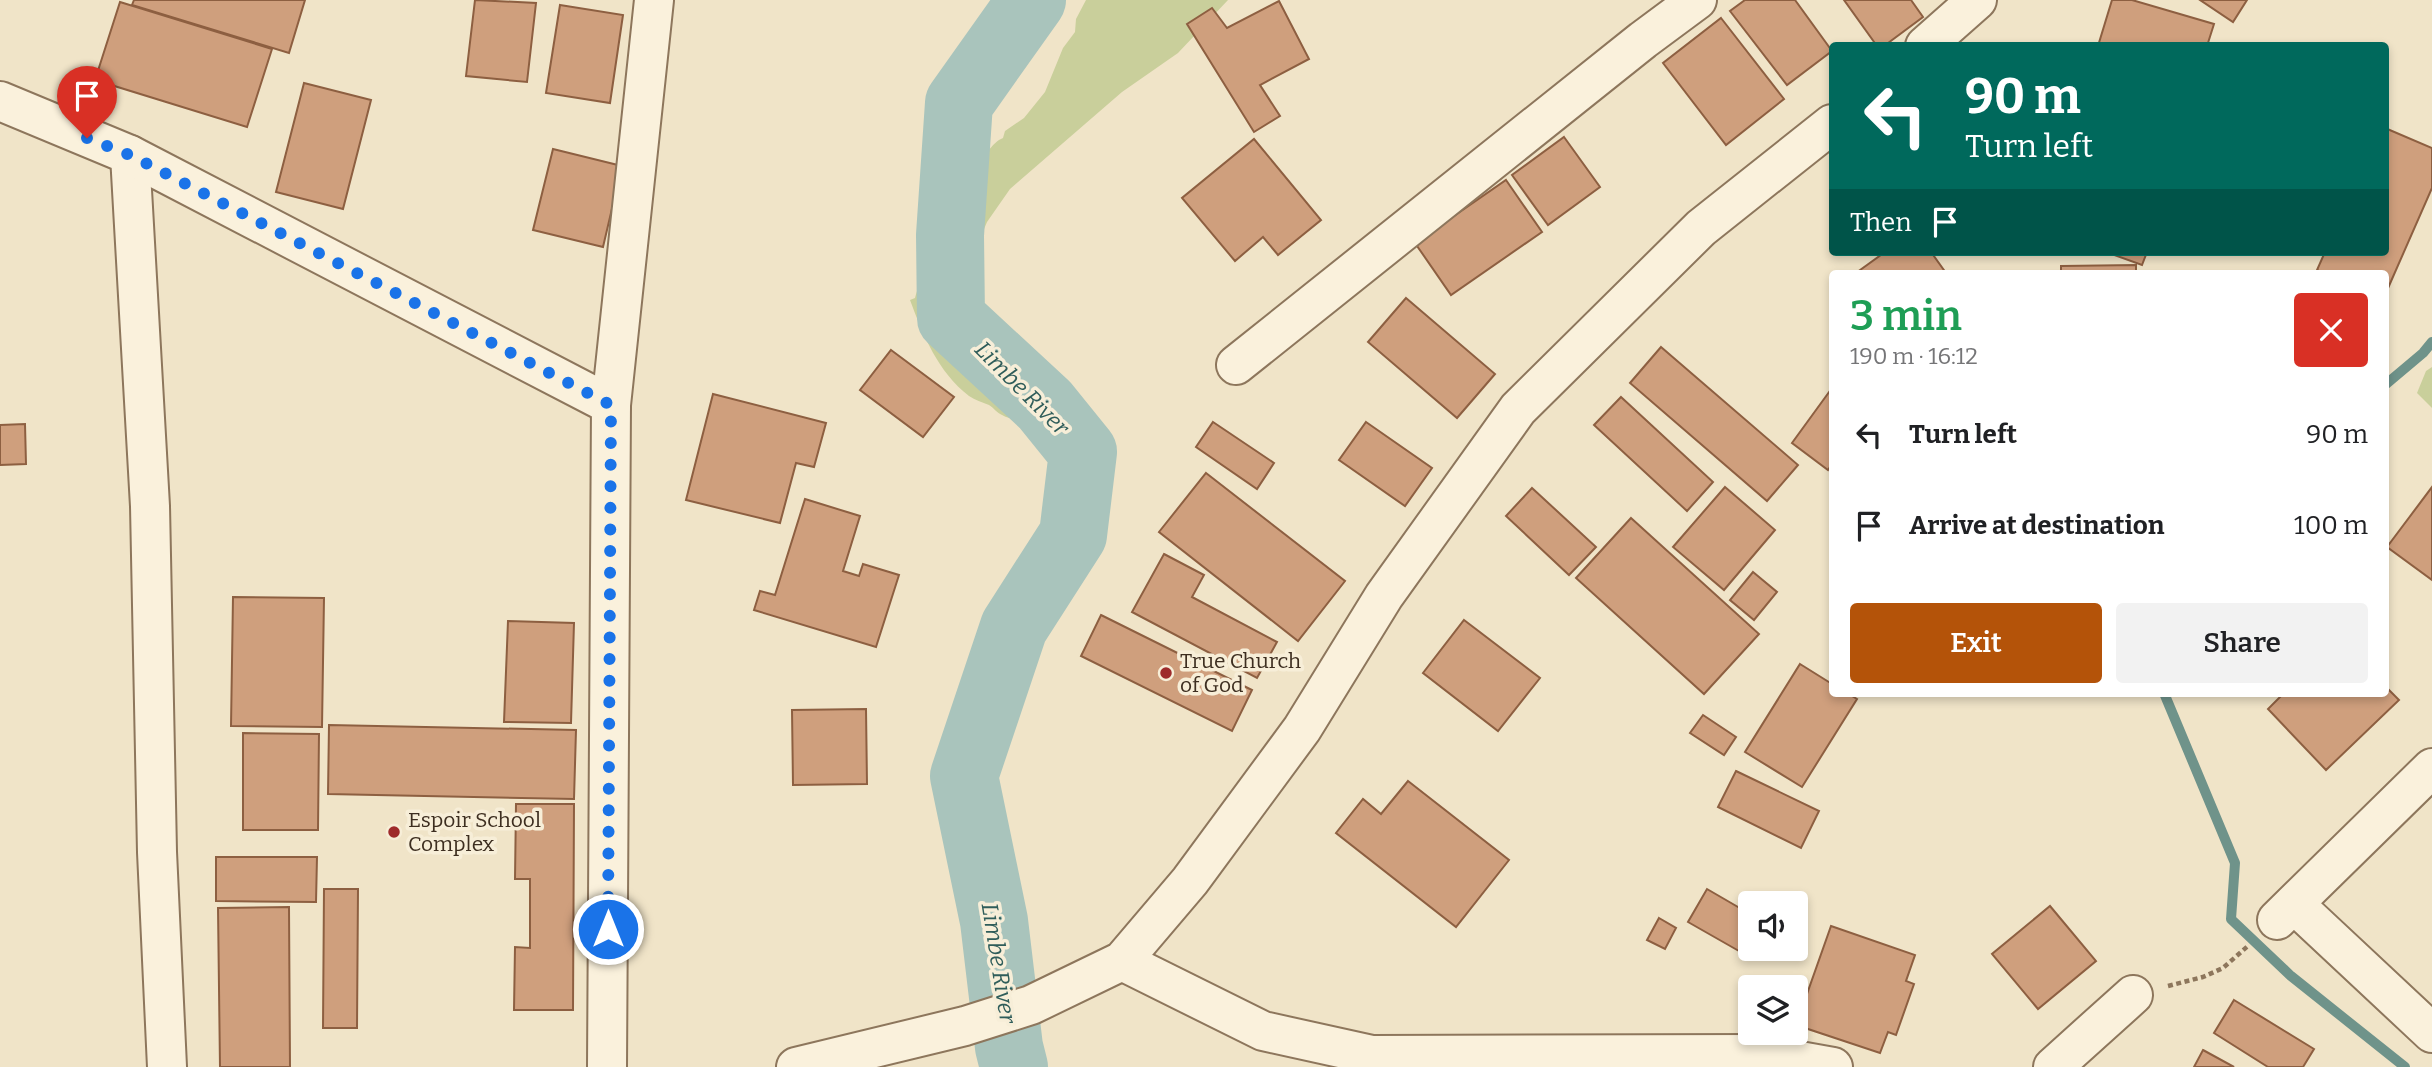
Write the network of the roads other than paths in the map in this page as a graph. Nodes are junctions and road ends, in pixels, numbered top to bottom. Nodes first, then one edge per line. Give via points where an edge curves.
1 (654, 0) edge
2 (1697, 0) edge
3 (1977, 0) edge
4 (1930, 42) edge
5 (0, 101) edge
6 (1829, 126) edge
7 (130, 155) junction
8 (1236, 365) dead end
9 (611, 405) junction
10 (2432, 768) edge
11 (1122, 961) junction
12 (2133, 995) road end
13 (2432, 1033) edge
14 (167, 1067) edge
15 (607, 1067) edge
16 (796, 1067) edge
17 (1833, 1067) edge
18 (2053, 1067) edge

1 - 9 street
2 - 8 street
3 - 4 street
5 - 7 street
6 - 11 street via 1701,228 1518,409 1384,596 1302,729 1190,881
7 - 9 street
7 - 14 street via 150,506
9 - 15 street
10 - 13 street via 2275,921
11 - 16 street via 1031,1005
11 - 17 street via 1263,1031 1372,1055 1761,1054
12 - 18 street

